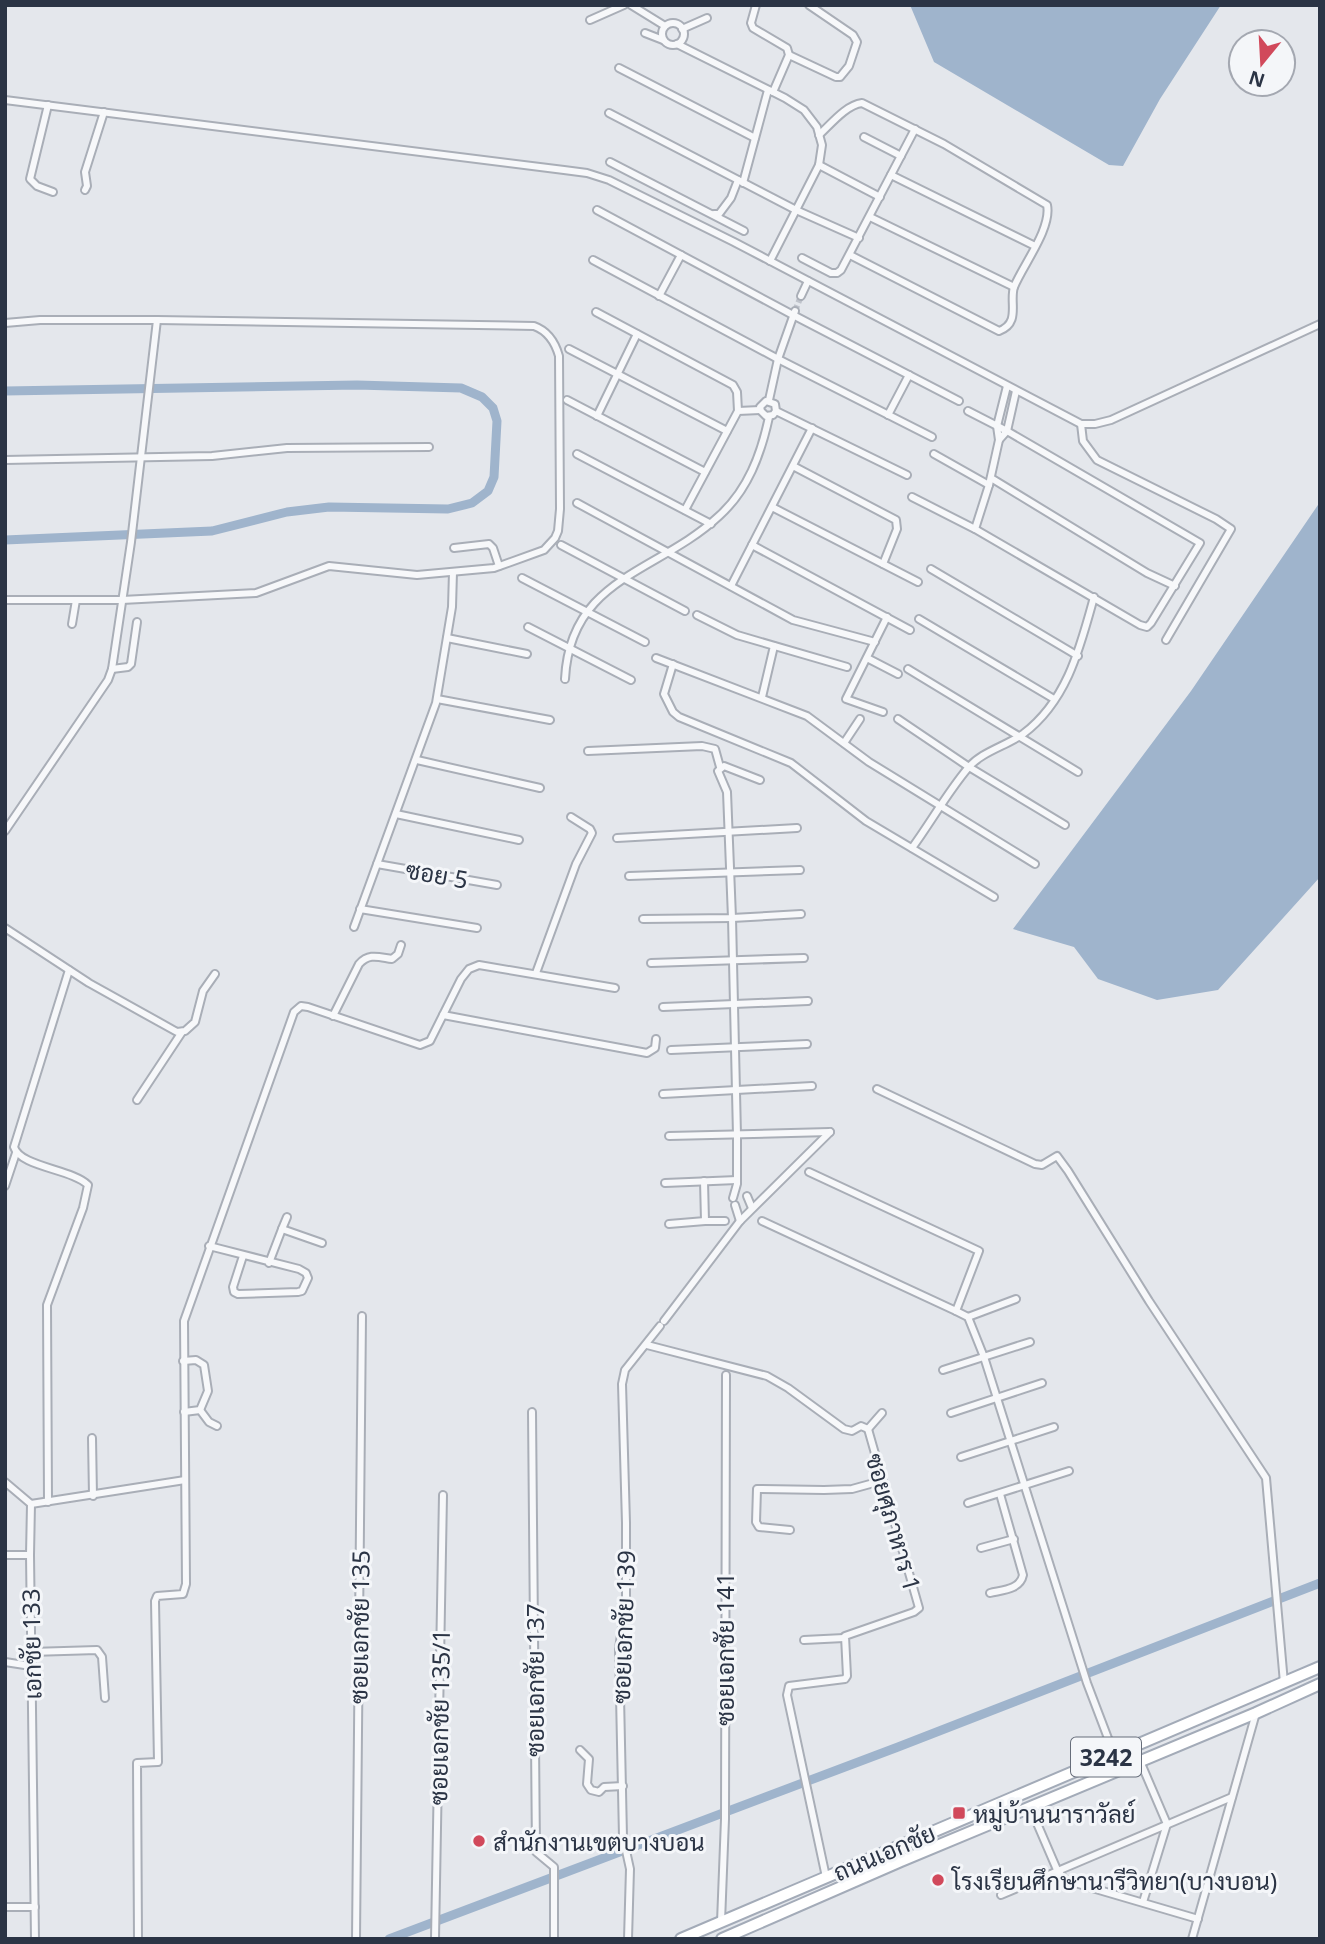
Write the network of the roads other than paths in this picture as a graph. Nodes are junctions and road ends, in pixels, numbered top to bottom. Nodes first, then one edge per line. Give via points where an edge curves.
1 (624, 5) edge
2 (631, 5) edge
3 (756, 5) edge
4 (809, 5) edge
5 (707, 18) dead end
6 (590, 20) dead end
7 (665, 26) junction
8 (682, 29) junction
9 (645, 33) dead end
10 (664, 40) junction
11 (677, 44) junction
12 (789, 55) junction
13 (619, 68) dead end
14 (770, 91) junction
15 (5, 100) edge
16 (48, 105) junction
17 (104, 112) junction
18 (609, 113) dead end
19 (915, 130) junction
20 (819, 135) junction
21 (864, 137) dead end
22 (755, 138) junction
23 (901, 156) junction
24 (611, 162) dead end
25 (819, 165) junction
26 (891, 175) junction
27 (741, 181) junction
28 (85, 190) dead end
29 (53, 192) dead end
30 (880, 197) junction
31 (597, 210) dead end
32 (796, 210) junction
33 (714, 214) junction
34 (870, 217) junction
35 (744, 231) dead end
36 (859, 238) junction
37 (1035, 246) junction
38 (681, 255) junction
39 (850, 255) junction
40 (802, 258) dead end
41 (593, 261) dead end
42 (770, 261) junction
43 (808, 281) junction
44 (1014, 287) junction
45 (659, 296) junction
46 (801, 296) tunnel mouth
47 (596, 312) dead end
48 (794, 313) junction
49 (157, 320) junction
50 (5, 323) edge
51 (1320, 324) edge
52 (637, 334) junction
53 (569, 349) dead end
54 (778, 359) junction
55 (617, 374) junction
56 (909, 375) junction
57 (1007, 386) junction
58 (1016, 391) junction
59 (567, 400) dead end
60 (769, 400) junction
61 (959, 401) dead end
62 (760, 410) junction
63 (738, 411) junction
64 (776, 411) junction
65 (968, 411) dead end
66 (597, 415) junction
67 (888, 415) junction
68 (769, 417) junction
69 (1081, 424) junction
70 (997, 426) junction
71 (812, 428) junction
72 (727, 431) junction
73 (1007, 431) junction
74 (932, 437) dead end
75 (999, 440) junction
76 (429, 447) dead end
77 (577, 454) dead end
78 (934, 454) dead end
79 (141, 458) junction
80 (5, 460) edge
81 (793, 466) junction
82 (705, 472) junction
83 (907, 475) dead end
84 (990, 482) junction
85 (912, 497) dead end
86 (577, 503) dead end
87 (772, 507) junction
88 (685, 510) junction
89 (710, 524) junction
90 (975, 529) junction
91 (561, 545) dead end
92 (752, 545) junction
93 (454, 548) dead end
94 (669, 553) junction
95 (883, 564) junction
96 (499, 566) junction
97 (931, 569) dead end
98 (453, 572) junction
99 (522, 578) dead end
100 (622, 579) junction
101 (918, 582) dead end
102 (731, 586) junction
103 (1175, 586) junction
104 (1094, 597) junction
105 (5, 600) edge
106 (76, 600) junction
107 (122, 600) junction
108 (685, 611) dead end
109 (588, 612) junction
110 (697, 615) dead end
111 (887, 617) junction
112 (919, 619) dead end
113 (137, 622) dead end
114 (72, 624) dead end
115 (528, 627) dead end
116 (910, 630) dead end
117 (447, 638) junction
118 (1166, 640) dead end
119 (645, 642) dead end
120 (875, 642) junction
121 (774, 646) junction
122 (569, 648) junction
123 (527, 654) dead end
124 (1078, 656) junction
125 (656, 658) dead end
126 (867, 658) junction
127 (673, 664) junction
128 (847, 667) dead end
129 (112, 669) junction
130 (908, 669) dead end
131 (898, 674) dead end
132 (565, 679) dead end
133 (631, 680) dead end
134 (762, 697) junction
135 (437, 699) junction
136 (1054, 699) junction
137 (883, 712) dead end
138 (859, 719) dead end
139 (898, 719) dead end
140 (550, 720) dead end
141 (1020, 737) junction
142 (844, 743) junction
143 (588, 751) dead end
144 (417, 760) junction
145 (720, 767) junction
146 (969, 767) junction
147 (1078, 772) dead end
148 (760, 780) dead end
149 (540, 788) dead end
150 (941, 808) junction
151 (396, 814) junction
152 (572, 817) dead end
153 (1065, 825) dead end
154 (797, 828) dead end
155 (5, 831) edge
156 (728, 831) junction
157 (617, 838) dead end
158 (519, 840) dead end
159 (912, 848) junction
160 (377, 864) junction
161 (1035, 864) dead end
162 (800, 870) dead end
163 (730, 873) junction
164 (629, 876) dead end
165 (497, 885) dead end
166 (994, 897) dead end
167 (360, 909) junction
168 (801, 914) dead end
169 (732, 918) junction
170 (643, 919) dead end
171 (354, 927) dead end
172 (5, 928) edge
173 (477, 928) dead end
174 (401, 945) dead end
175 (804, 958) dead end
176 (733, 960) junction
177 (651, 963) dead end
178 (69, 970) junction
179 (536, 973) junction
180 (215, 974) dead end
181 (615, 988) dead end
182 (808, 1001) dead end
183 (734, 1003) junction
184 (663, 1007) dead end
185 (443, 1015) junction
186 (333, 1016) junction
187 (182, 1032) junction
188 (656, 1039) dead end
189 (807, 1044) dead end
190 (735, 1047) junction
191 (671, 1051) dead end
192 (812, 1086) dead end
193 (877, 1089) dead end
194 (736, 1091) junction
195 (663, 1094) dead end
196 (137, 1100) dead end
197 (737, 1135) junction
198 (669, 1136) dead end
199 (16, 1153) junction
200 (809, 1172) dead end
201 (704, 1181) junction
202 (665, 1183) dead end
203 (739, 1184) junction
204 (5, 1186) edge
205 (747, 1196) dead end
206 (752, 1208) junction
207 (287, 1217) dead end
208 (705, 1221) junction
209 (725, 1221) dead end
210 (740, 1221) junction
211 (762, 1221) dead end
212 (669, 1223) dead end
213 (282, 1229) junction
214 (322, 1243) dead end
215 (209, 1246) junction
216 (243, 1256) junction
217 (269, 1263) junction
218 (1016, 1298) dead end
219 (956, 1311) junction
220 (362, 1316) dead end
221 (968, 1317) junction
222 (1030, 1342) dead end
223 (647, 1345) junction
224 (984, 1357) junction
225 (183, 1361) junction
226 (943, 1370) dead end
227 (726, 1375) dead end
228 (1042, 1383) dead end
229 (997, 1400) junction
230 (200, 1410) junction
231 (184, 1412) junction
232 (533, 1412) dead end
233 (882, 1413) dead end
234 (951, 1413) dead end
235 (218, 1426) dead end
236 (1054, 1427) dead end
237 (868, 1429) junction
238 (92, 1438) dead end
239 (1011, 1442) junction
240 (961, 1457) dead end
241 (1069, 1471) dead end
242 (185, 1480) junction
243 (881, 1481) junction
244 (5, 1482) edge
245 (1024, 1484) junction
246 (1000, 1494) junction
247 (443, 1495) dead end
248 (93, 1496) junction
249 (48, 1502) junction
250 (968, 1503) dead end
251 (32, 1504) junction
252 (790, 1530) dead end
253 (1014, 1539) junction
254 (981, 1548) dead end
255 (5, 1555) edge
256 (30, 1555) junction
257 (989, 1593) dead end
258 (844, 1638) junction
259 (804, 1640) dead end
260 (31, 1652) junction
261 (5, 1662) edge
262 (31, 1666) junction
263 (1320, 1667) edge
264 (1284, 1683) junction
265 (1320, 1684) edge
266 (1255, 1695) junction
267 (105, 1698) dead end
268 (1256, 1713) junction
269 (580, 1750) dead end
270 (1114, 1754) junction
271 (1140, 1761) junction
272 (623, 1786) junction
273 (1233, 1797) junction
274 (1030, 1807) junction
275 (1167, 1824) junction
276 (1058, 1872) junction
277 (826, 1877) junction
278 (1001, 1895) dead end
279 (1143, 1902) junction
280 (5, 1907) edge
281 (35, 1907) junction
282 (1198, 1919) junction
283 (720, 1922) junction
284 (35, 1939) edge
285 (138, 1939) edge
286 (356, 1939) edge
287 (435, 1939) edge
288 (554, 1939) edge
289 (628, 1939) edge
290 (681, 1939) edge
291 (722, 1939) edge
292 (1192, 1939) edge

1 - 6 street
2 - 7 street
3 - 12 street via 753,28 787,48
4 - 12 street via 853,35 857,42 849,66 836,77
5 - 8 street
7 - 8 street via 676,24
7 - 10 street
8 - 11 street
9 - 10 street
10 - 11 street
11 - 14 street
12 - 14 street
13 - 22 street
14 - 20 street via 804,110
14 - 22 street
15 - 16 street
16 - 17 street
16 - 29 street via 30,179
17 - 28 street via 85,172
17 - 42 street via 587,173
18 - 27 street
19 - 20 street via 856,103
19 - 23 street
19 - 37 street via 1047,205
20 - 25 street
21 - 23 street
22 - 27 street
23 - 26 street
24 - 33 street
25 - 30 street
25 - 32 street
26 - 30 street
26 - 37 street
27 - 32 street
27 - 33 street via 725,208
30 - 34 street
31 - 38 street
32 - 36 street
32 - 42 street
33 - 35 street
34 - 36 street
34 - 44 street
36 - 39 street
37 - 44 street
38 - 45 street
38 - 48 street
39 - 40 street via 837,273
39 - 44 street via 999,331 1014,314
41 - 45 street
42 - 43 street
43 - 46 street
43 - 57 street
45 - 54 street
47 - 52 street
48 - 54 street
48 - 56 street
49 - 50 street
49 - 79 street
49 - 96 street via 524,324 541,328 559,356 558,531 544,550
51 - 69 street via 1111,419
52 - 55 street
52 - 63 street via 733,384
53 - 55 street
54 - 60 street
54 - 67 street
55 - 66 street
55 - 72 street
56 - 61 street
56 - 67 street
57 - 58 street
57 - 70 street
58 - 69 street
58 - 73 street
59 - 66 street
60 - 62 street
60 - 64 street
62 - 63 street
62 - 68 street
63 - 72 street
64 - 68 street
64 - 71 street
65 - 70 street
66 - 82 street
67 - 74 street
68 - 89 street via 748,478
69 - 118 street via 1083,442 1097,460 1231,528
70 - 73 street
70 - 75 street
71 - 81 street
71 - 83 street
72 - 82 street
73 - 75 street
73 - 103 street via 1200,543
75 - 84 street
76 - 79 street
77 - 88 street
78 - 84 street
79 - 80 street
79 - 107 street
81 - 87 street
81 - 95 street via 897,520
82 - 88 street
84 - 90 street
84 - 103 street
85 - 90 street
86 - 94 street
87 - 92 street
87 - 95 street
88 - 89 street
89 - 94 street
90 - 104 street
91 - 100 street
92 - 102 street
92 - 111 street
93 - 96 street via 489,544
94 - 100 street
94 - 102 street
95 - 101 street
96 - 98 street
97 - 124 street
98 - 107 street via 417,575 329,566 256,593
98 - 117 street
99 - 109 street
100 - 108 street
100 - 109 street
102 - 120 street via 793,620
103 - 104 street via 1147,627
104 - 124 street
105 - 106 street
106 - 107 street
106 - 114 street
107 - 129 street
109 - 119 street
109 - 122 street
110 - 121 street via 728,632
111 - 116 street
111 - 120 street
112 - 136 street
113 - 129 street via 131,664
115 - 122 street
117 - 123 street
117 - 135 street
120 - 126 street
121 - 128 street
121 - 134 street
122 - 132 street
122 - 133 street
124 - 136 street
125 - 127 street
126 - 131 street
126 - 137 street via 846,699
127 - 134 street
127 - 159 street via 664,694 679,717 785,760 842,804
129 - 155 street
130 - 141 street
134 - 142 street via 807,716
135 - 140 street
135 - 144 street
136 - 141 street
138 - 142 street
139 - 146 street
141 - 146 street
141 - 147 street
142 - 150 street
143 - 145 street via 702,746 715,749
144 - 149 street
144 - 151 street
145 - 148 street
145 - 156 street via 719,777 727,792
146 - 150 street
146 - 153 street
150 - 159 street
150 - 161 street
151 - 158 street
151 - 160 street
152 - 179 street via 590,829 590,839 576,864
154 - 156 street
156 - 157 street
156 - 163 street
159 - 166 street
160 - 165 street, ซอย 5
160 - 167 street
162 - 163 street
163 - 164 street
163 - 169 street
167 - 171 street
167 - 173 street
168 - 169 street
169 - 170 street
169 - 176 street
172 - 178 street
174 - 186 street via 392,959 365,957
175 - 176 street
176 - 177 street
176 - 183 street
178 - 187 street
178 - 199 street via 14,1147
179 - 181 street
179 - 185 street via 479,965 469,969
180 - 187 street via 203,991 195,1022
182 - 183 street
183 - 184 street
183 - 190 street
185 - 186 street via 429,1041 419,1045
185 - 188 street via 647,1052 655,1048
186 - 215 street via 301,1006 293,1012
187 - 196 street
189 - 190 street
190 - 191 street
190 - 194 street
192 - 194 street
193 - 264 street via 1035,1164 1057,1156 1266,1478
194 - 195 street
194 - 197 street
197 - 198 street
197 - 203 street
197 - 206 street, ซอยเอกชัย 139 via 830,1132
199 - 204 street
199 - 249 street via 88,1185 47,1305
200 - 219 street via 979,1251
201 - 202 street
201 - 203 street
201 - 208 street
203 - 210 street via 734,1202
205 - 206 street
206 - 210 street, ซอยเอกชัย 139
207 - 213 street
208 - 209 street
208 - 212 street
210 - 223 street, ซอยเอกชัย 139
211 - 219 street
213 - 214 street
213 - 217 street
215 - 216 street
215 - 225 street via 184,1321
216 - 217 street
216 - 217 street via 234,1292 302,1291 307,1285 306,1273
218 - 221 street
219 - 221 street
220 - 286 street, ซอยเอกชัย 135
221 - 224 street
222 - 224 street
223 - 237 street, ซอยศุภาหาร 1 via 767,1376 844,1429
223 - 272 street, ซอยเอกชัย 139 via 625,1370 622,1384 626,1598 619,1648
224 - 226 street
224 - 229 street
225 - 230 street via 196,1360 204,1366 208,1391
225 - 231 street
227 - 283 street, ซอยเอกชัย 141 via 725,1819
228 - 229 street
229 - 234 street
229 - 239 street
230 - 231 street
230 - 235 street via 209,1423
231 - 242 street
232 - 288 street, ซอยเอกชัย 137 via 536,1852 554,1867
233 - 237 street
236 - 239 street
237 - 243 street, ซอยศุภาหาร 1
238 - 248 street
239 - 240 street
239 - 245 street
241 - 245 street
242 - 248 street
242 - 285 street via 185,1591 177,1596 157,1596 155,1601 158,1762 137,1763
243 - 252 street via 852,1489 757,1489 759,1527
243 - 258 street, ซอยศุภาหาร 1 via 919,1608
244 - 251 street
245 - 246 street
245 - 270 street
246 - 250 street
246 - 253 street
247 - 287 street, ซอยเอกชัย 135/1
248 - 249 street
249 - 251 street
251 - 256 street, เอกชัย 133
253 - 254 street
253 - 257 street via 1021,1582
255 - 256 street
256 - 260 street, เอกชัย 133
258 - 259 street
258 - 277 street via 845,1679 789,1686 787,1695
260 - 262 street, เอกชัย 133
260 - 267 street via 97,1650 102,1657
261 - 262 street
262 - 281 street, เอกชัย 133
263 - 264 main road, ถนนเอกชัย / 3242
264 - 266 main road, ถนนเอกชัย / 3242
265 - 268 main road, ถนนเอกชัย / 3242
266 - 268 main road
266 - 270 main road, ถนนเอกชัย / 3242
268 - 271 main road, ถนนเอกชัย / 3242
268 - 273 street
269 - 272 street via 589,1759 587,1784 591,1790
270 - 277 main road, ถนนเอกชัย / 3242
271 - 274 main road, ถนนเอกชัย / 3242
271 - 275 street
272 - 289 street, ซอยเอกชัย 139 via 623,1837 631,1869
273 - 275 street
273 - 282 street
274 - 276 street
274 - 291 main road, ถนนเอกชัย / 3242
275 - 276 street
275 - 279 street
276 - 278 street
276 - 279 street via 1065,1880
277 - 283 main road, ถนนเอกชัย / 3242
279 - 282 street
280 - 281 street
281 - 284 street, เอกชัย 133
282 - 292 street
283 - 290 main road, ถนนเอกชัย / 3242

